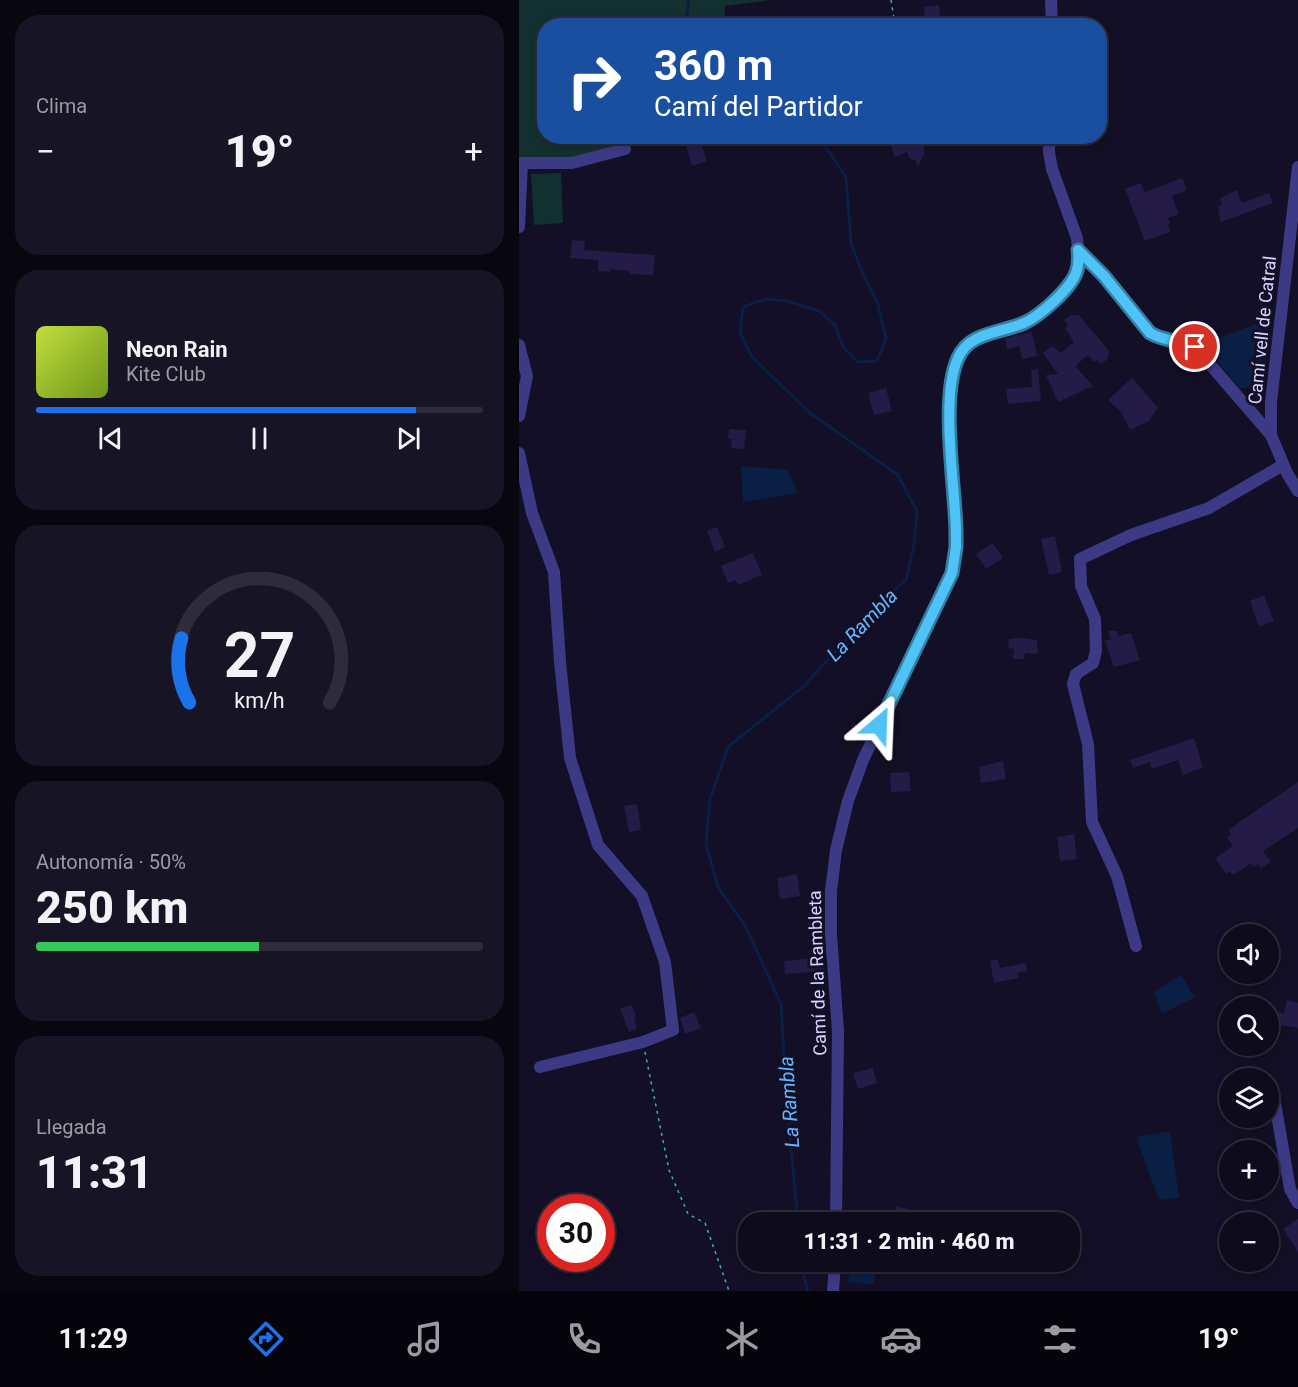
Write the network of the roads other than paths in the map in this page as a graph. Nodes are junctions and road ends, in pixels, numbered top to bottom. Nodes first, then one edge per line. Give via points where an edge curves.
1 (1051, 0) edge
2 (1052, 18) edge
3 (1049, 144) edge
4 (625, 149) dead end
5 (1298, 167) edge
6 (519, 227) edge
7 (1078, 250) junction
8 (519, 345) edge
9 (519, 416) edge
10 (1271, 435) junction
11 (519, 453) edge
12 (1283, 465) junction
13 (1298, 491) edge
14 (1136, 946) dead end
15 (540, 1067) dead end
16 (1279, 1118) edge
17 (1294, 1188) edge
18 (1298, 1203) edge
19 (836, 1212) edge
20 (834, 1272) edge
21 (833, 1291) edge

1 - 2 street
3 - 7 street, Camí de la Rambleta via 1052,169
4 - 6 street via 572,163 522,163
5 - 10 street, Camí vell de Catral via 1271,402
7 - 10 street via 1150,333 1195,347
7 - 19 street, Camí de la Rambleta via 1075,275 1053,302 1026,322 972,340 958,356 950,381 956,547 952,573 863,760 835,850 831,935 838,1031
8 - 9 street via 527,376
10 - 12 street, Camí vell de Catral
11 - 15 street via 532,513 554,572 570,758 598,845 642,896 666,962 673,1030 643,1042
12 - 13 street, Camí vell de Catral
12 - 14 street via 1209,508 1131,535 1080,560 1081,586 1095,619 1096,651 1093,663 1076,674 1073,684 1088,744 1092,822 1116,876
16 - 17 street
17 - 18 street
20 - 21 street

